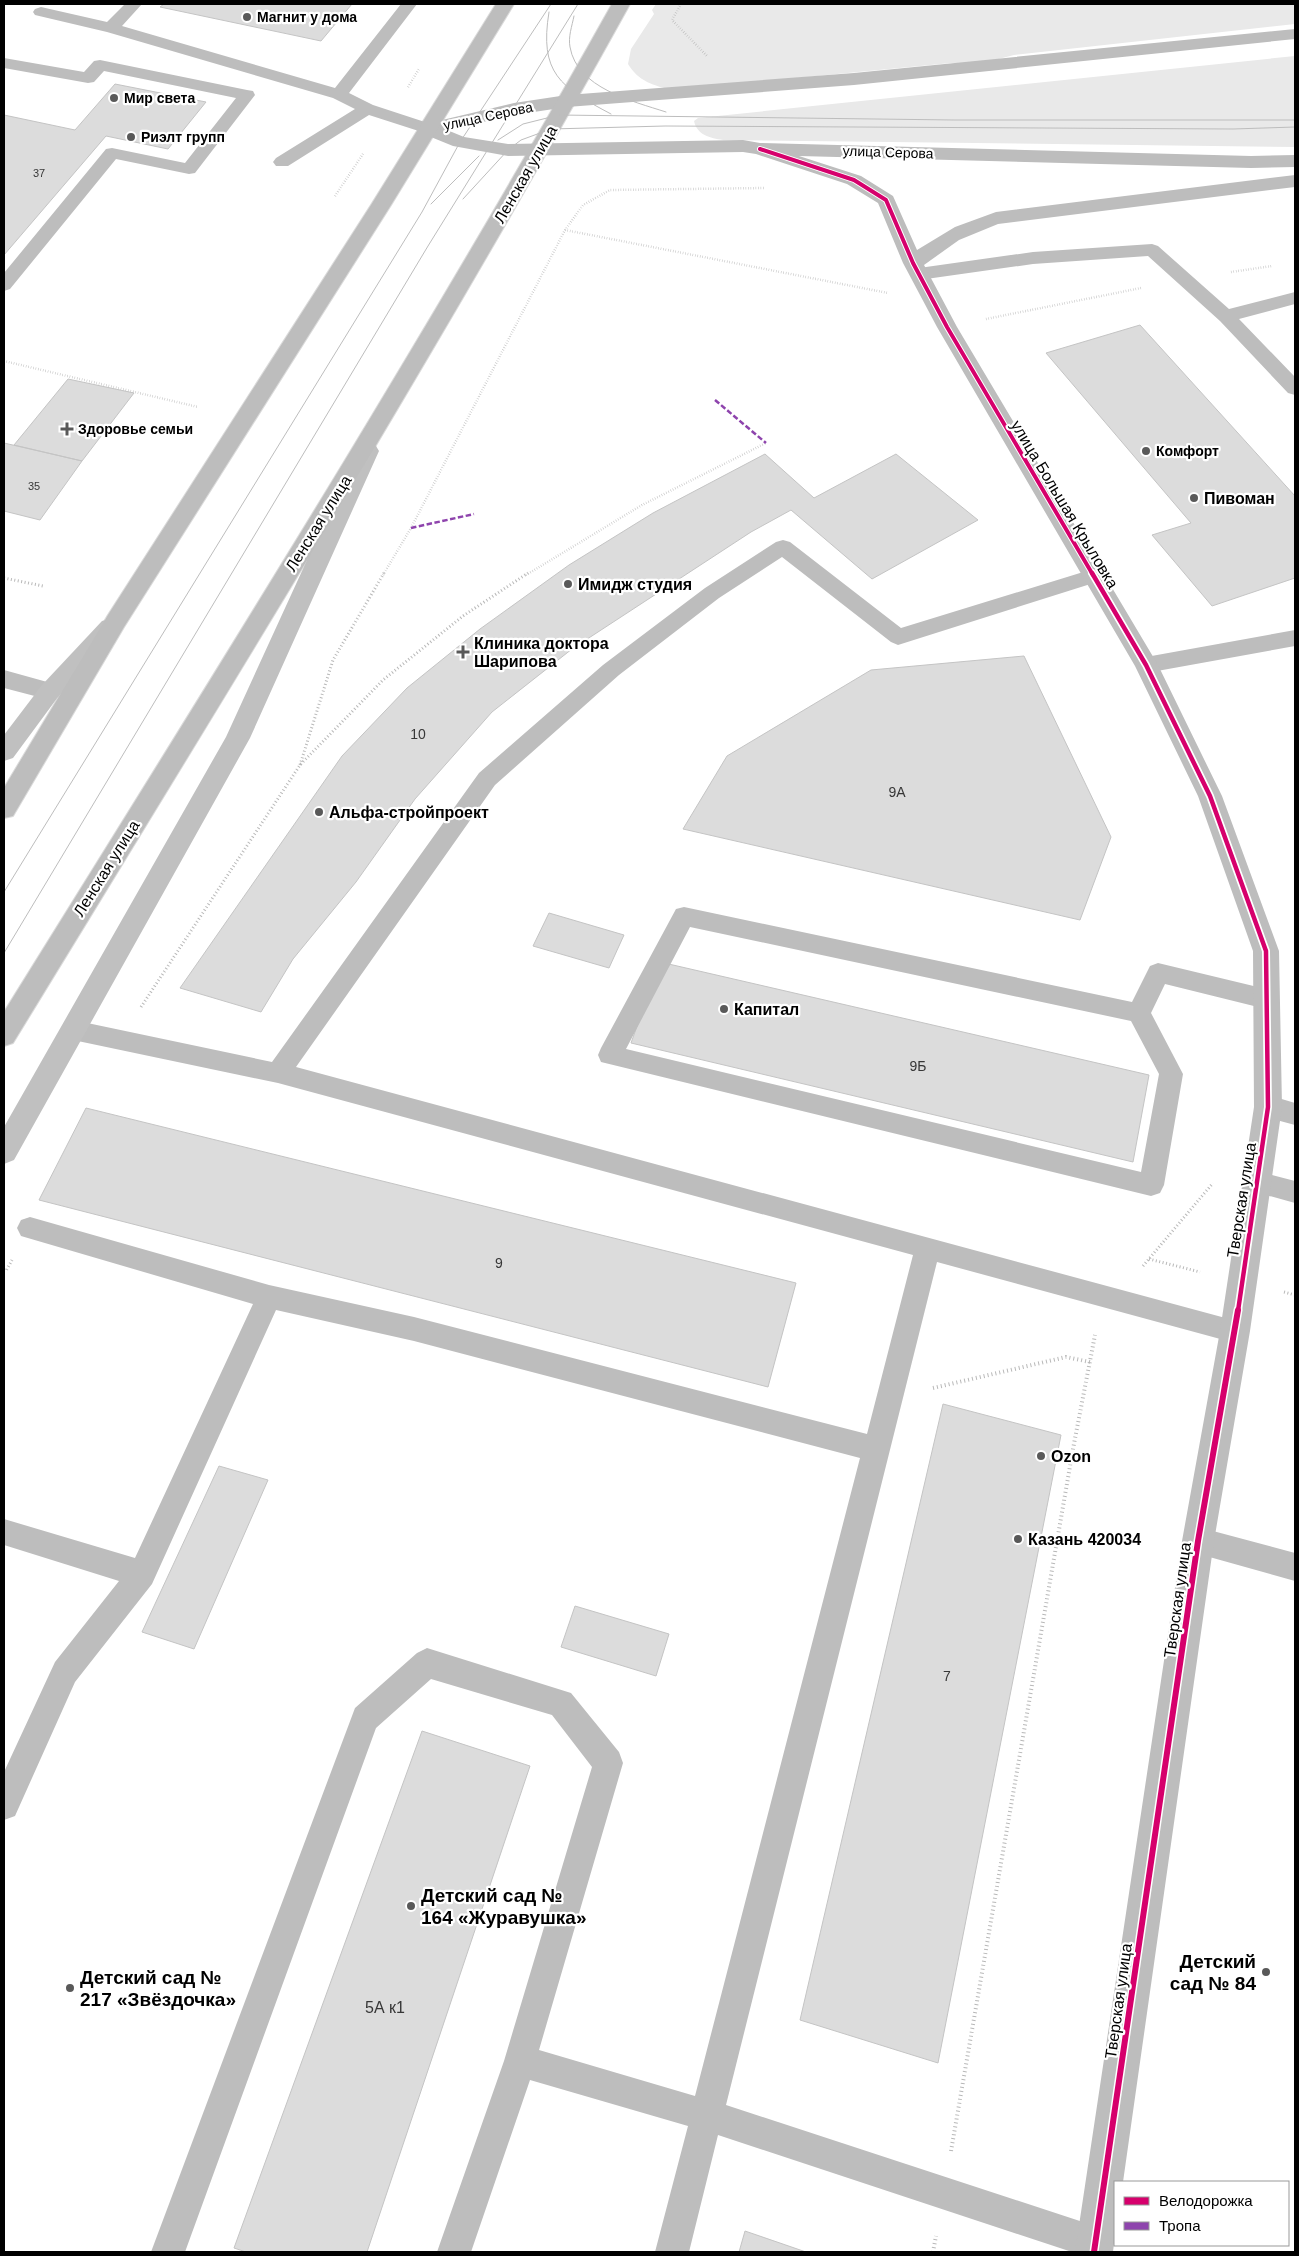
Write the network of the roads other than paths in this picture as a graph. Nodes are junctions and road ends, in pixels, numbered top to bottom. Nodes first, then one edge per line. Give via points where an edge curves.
1 (134, 4) edge
2 (409, 4) edge
3 (505, 4) edge
4 (622, 4) edge
5 (41, 12) dead end
6 (111, 28) junction
7 (1295, 34) edge
8 (4, 63) edge
9 (339, 94) junction
10 (567, 102) junction
11 (367, 109) junction
12 (428, 129) junction
13 (760, 149) junction
14 (539, 151) junction
15 (1295, 161) edge
16 (282, 162) dead end
17 (1295, 181) edge
18 (916, 268) junction
19 (4, 284) edge
20 (1295, 298) edge
21 (1226, 316) junction
22 (1295, 389) edge
23 (384, 416) junction
24 (1093, 576) junction
25 (116, 621) junction
26 (1295, 638) edge
27 (1146, 665) junction
28 (4, 679) edge
29 (50, 691) junction
30 (4, 752) edge
31 (4, 809) edge
32 (1266, 950) joint
33 (1266, 1000) junction
34 (1138, 1013) junction
35 (73, 1030) junction
36 (4, 1035) edge
37 (278, 1073) junction
38 (1282, 1111) edge
39 (4, 1152) edge
40 (1257, 1182) junction
41 (1295, 1192) edge
42 (30, 1228) dead end
43 (927, 1250) junction
44 (269, 1297) junction
45 (1235, 1332) junction
46 (876, 1449) junction
47 (4, 1532) edge
48 (1198, 1541) junction
49 (1295, 1567) edge
50 (142, 1574) junction
51 (4, 1805) edge
52 (520, 2061) junction
53 (706, 2115) junction
54 (1094, 2248) edge
55 (168, 2252) edge
56 (454, 2252) edge
57 (672, 2252) edge

1 - 6 lane
2 - 9 lane
3 - 12 street
4 - 10 street, Ленская улица
5 - 6 lane
6 - 9 lane
7 - 10 street, улица Серова via 864,78
8 - 19 lane via 88,78 100,66 248,95 189,169 112,154
9 - 11 lane
10 - 12 street, улица Серова via 514,109
10 - 14 street, Ленская улица
11 - 12 lane
11 - 16 lane
12 - 14 street, улица Серова via 460,142 489,148
12 - 25 street
13 - 14 street, улица Серова via 744,146
13 - 15 street, улица Серова
13 - 18 street, улица Большая Крыловка via 854,180 886,200
14 - 23 street, Ленская улица
17 - 18 street via 1227,192 996,218 973,224 947,237
18 - 21 lane via 1152,250
18 - 24 street, улица Большая Крыловка via 946,327
20 - 21 lane
21 - 22 lane
23 - 35 main road via 238,738
23 - 36 street, Ленская улица
24 - 27 street, улица Большая Крыловка
24 - 37 lane via 898,637 783,547 712,593 611,670 487,779
25 - 29 main road
25 - 31 street
26 - 27 lane
27 - 32 street, улица Большая Крыловка via 1210,796
28 - 29 street
29 - 30 main road
32 - 33 street, Тверская улица
33 - 34 lane via 1158,973
33 - 38 street, Тверская улица
34 - 34 lane via 1171,1074 1151,1185 610,1056 684,916
35 - 37 lane
35 - 39 main road
37 - 43 lane
38 - 40 street, Тверская улица
40 - 41 lane
40 - 45 street, Тверская улица
42 - 44 lane
43 - 45 lane
43 - 46 lane
44 - 46 lane via 414,1329
44 - 50 lane
45 - 48 street, Тверская улица
46 - 53 lane
47 - 50 lane
48 - 49 lane
48 - 54 street, Тверская улица
50 - 51 lane via 65,1672
52 - 53 lane
52 - 55 lane via 608,1763 561,1703 427,1663 365,1718
52 - 56 lane
53 - 54 lane
53 - 57 lane

